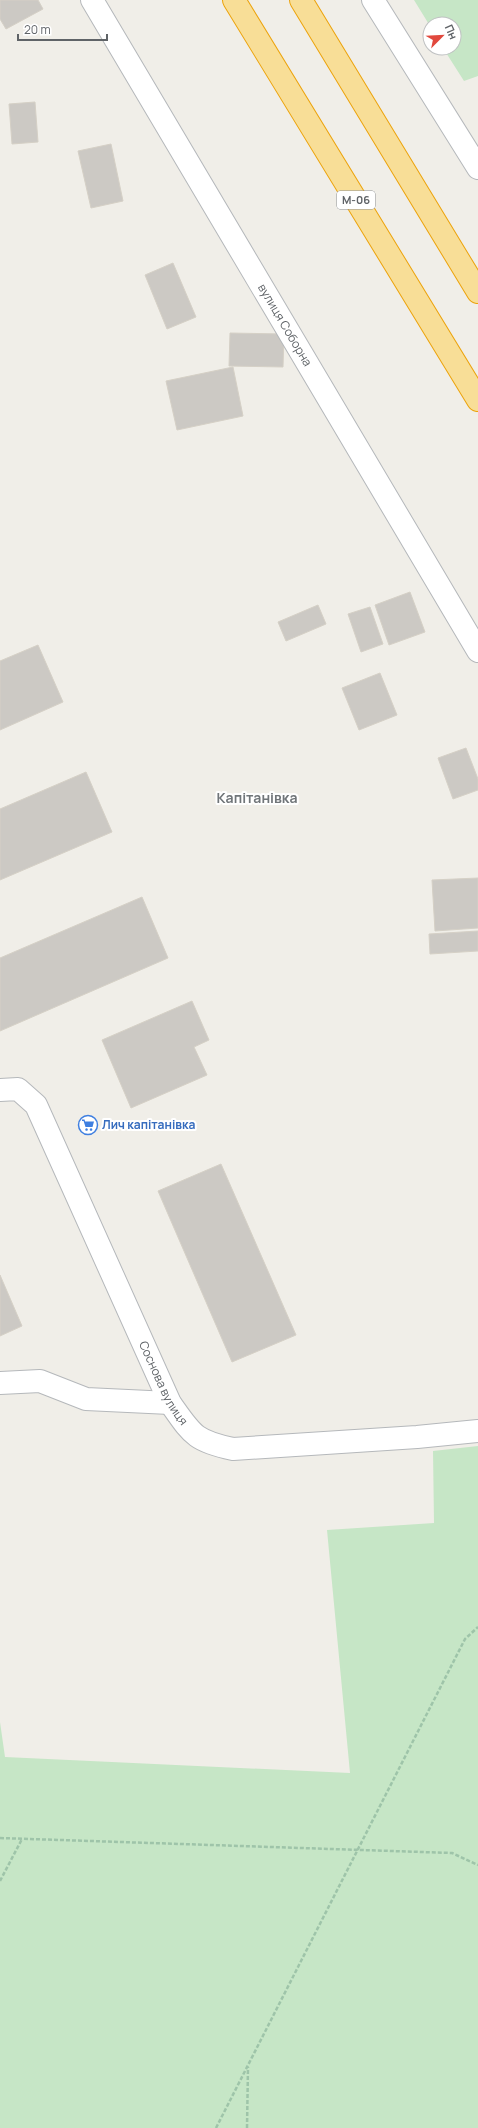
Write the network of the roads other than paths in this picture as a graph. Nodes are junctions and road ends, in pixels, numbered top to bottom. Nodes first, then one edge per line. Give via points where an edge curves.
1 (92, 0) edge
2 (234, 0) edge
3 (301, 0) edge
4 (373, 0) edge
5 (478, 168) edge
6 (478, 292) edge
7 (478, 400) edge
8 (478, 651) edge
9 (0, 1090) edge
10 (0, 1383) edge
11 (170, 1403) junction
12 (478, 1431) edge

1 - 8 street, вулиця Соборна
2 - 7 highway, М-06
3 - 6 highway
4 - 5 street
9 - 11 street, Соснова вулиця via 18,1089 36,1105
10 - 11 street via 40,1381 86,1399
11 - 12 street, Соснова вулиця via 192,1434 213,1445 233,1449

